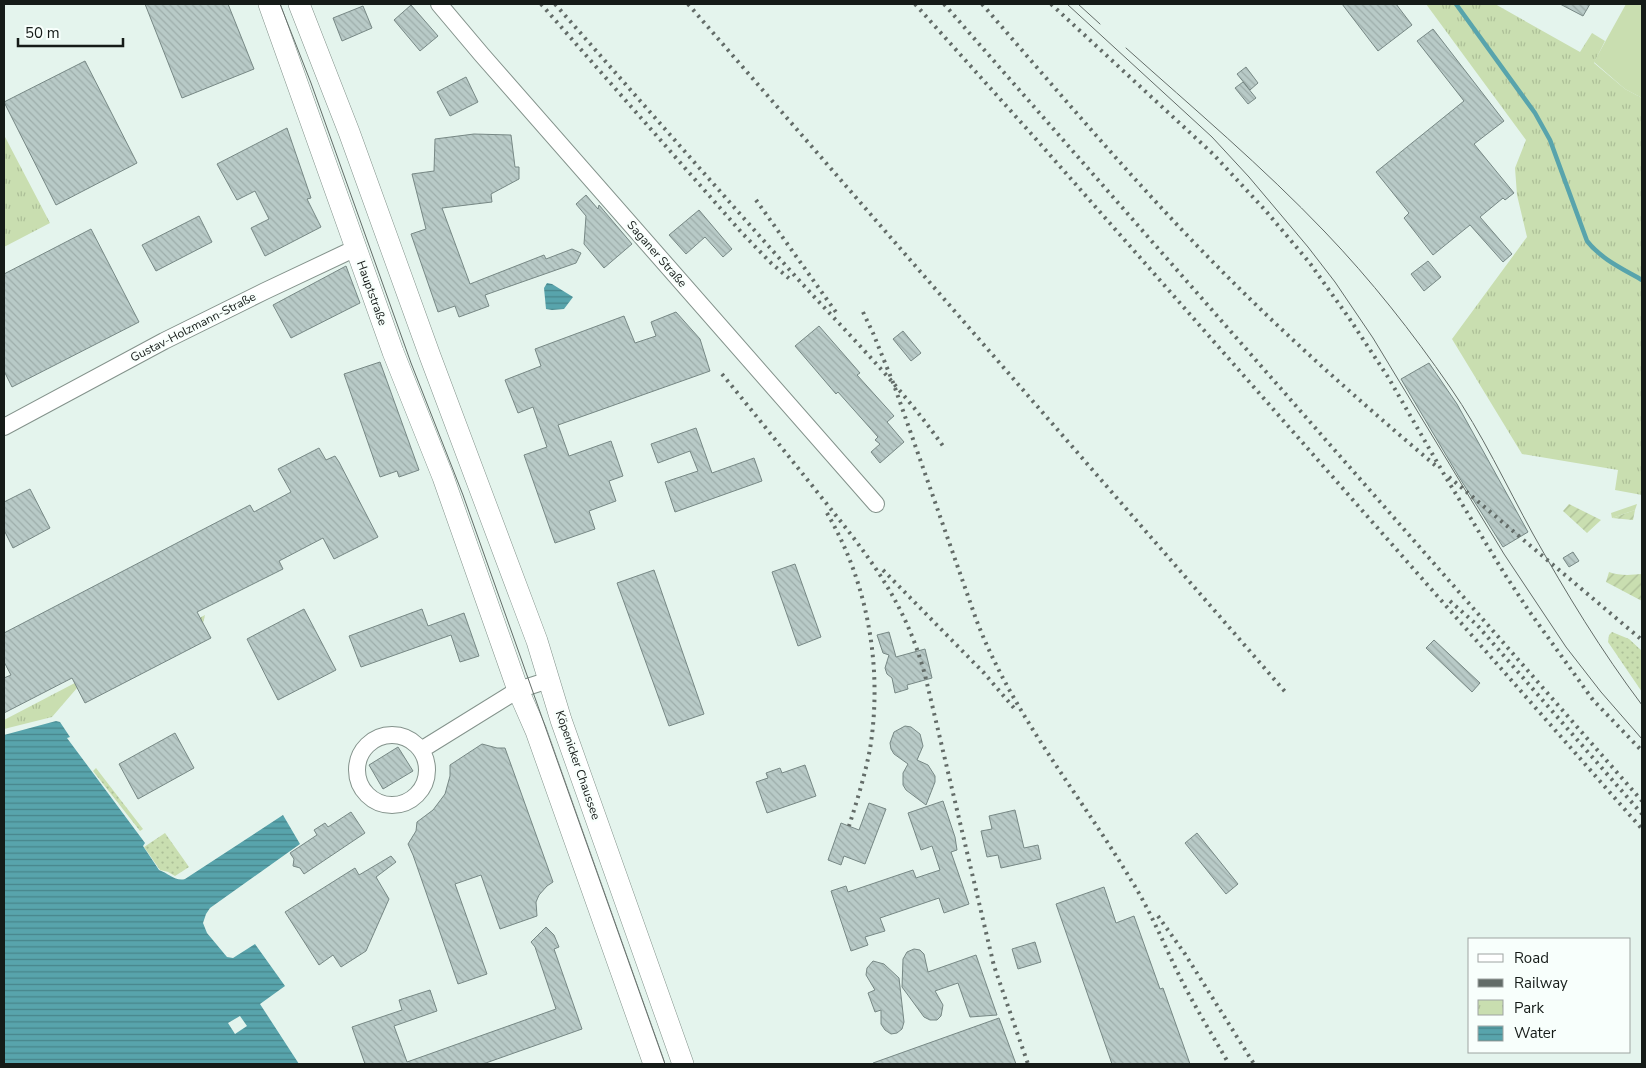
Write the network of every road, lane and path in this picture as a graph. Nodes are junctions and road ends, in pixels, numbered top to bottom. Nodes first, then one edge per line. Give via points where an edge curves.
1 (269, 4) edge
2 (299, 4) edge
3 (439, 4) edge
4 (386, 234) junction
5 (356, 248) junction
6 (4, 428) edge
7 (876, 504) dead end
8 (549, 680) junction
9 (518, 690) junction
10 (421, 750) junction
11 (654, 1064) edge
12 (682, 1064) edge

1 - 5 main road, Hauptstraße
2 - 4 main road
3 - 7 street, Saganer Straße
4 - 5 main road, Gustav-Holzmann-Straße
4 - 8 main road, Köpenicker Chaussee
5 - 6 street, Gustav-Holzmann-Straße via 164,341
5 - 9 main road, Hauptstraße
8 - 9 street
8 - 12 main road, Köpenicker Chaussee
9 - 10 street
9 - 11 main road via 536,731
10 - 10 street via 406,738 396,735 376,739 367,745 360,754 356,775 366,795 387,805 409,801 426,778 426,761

